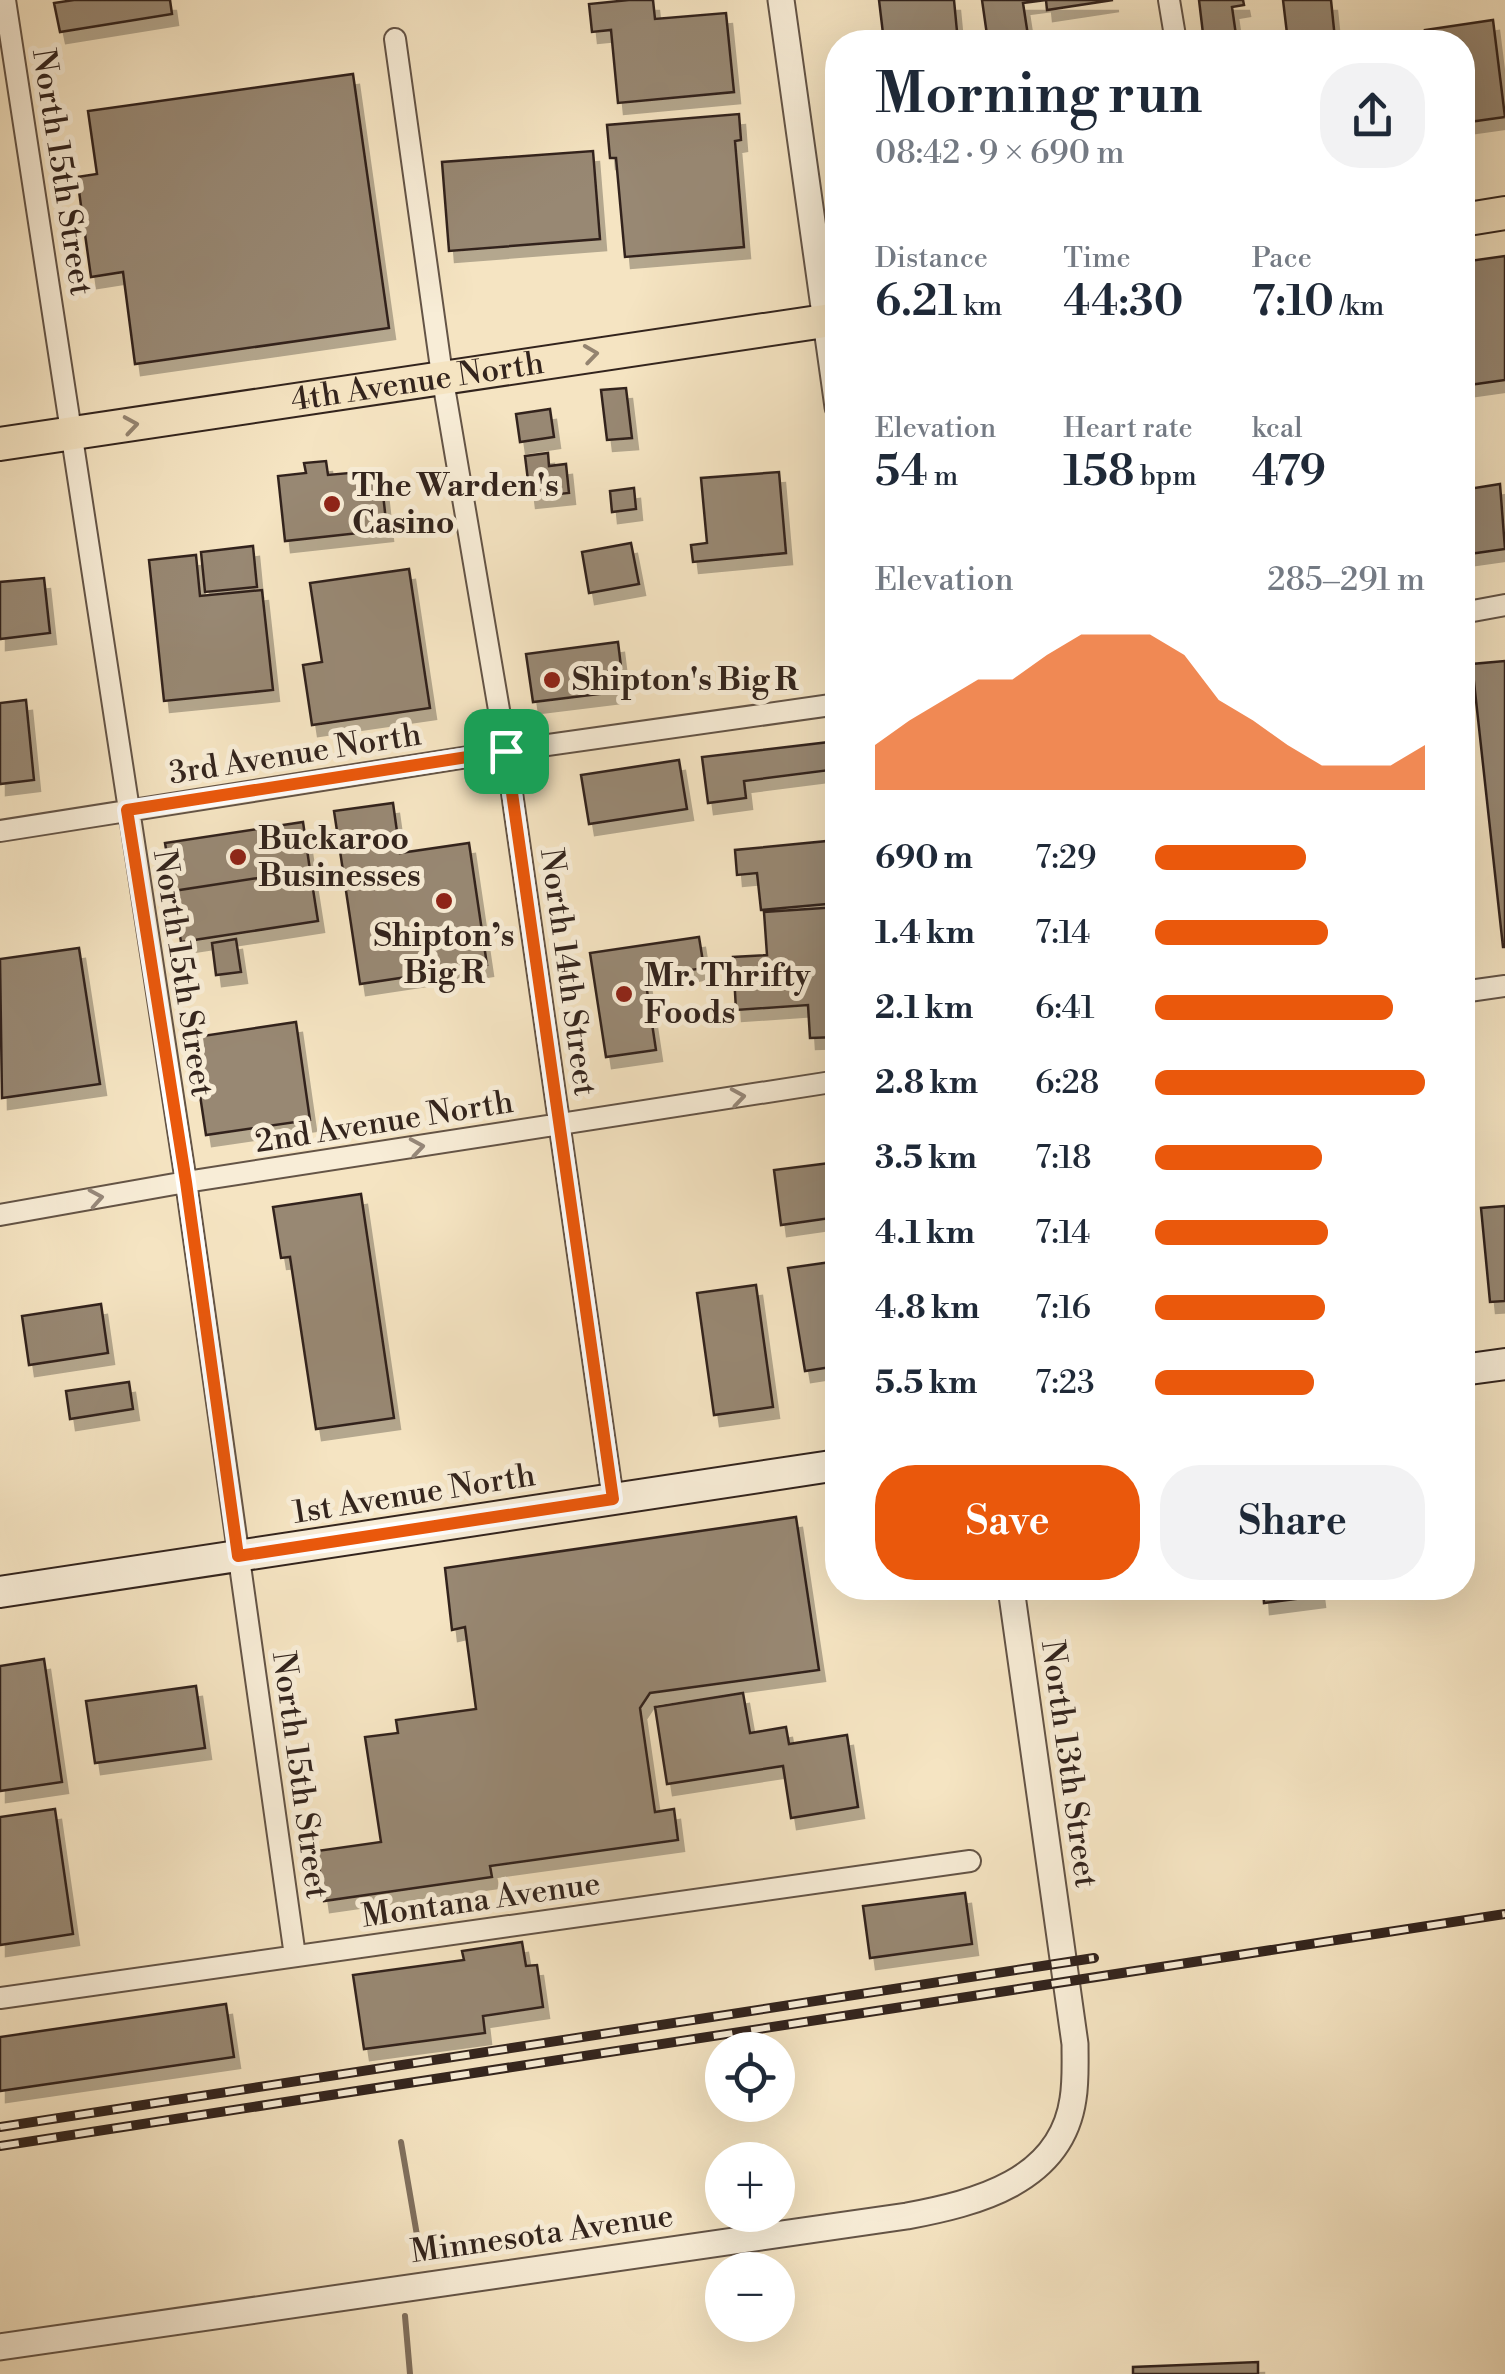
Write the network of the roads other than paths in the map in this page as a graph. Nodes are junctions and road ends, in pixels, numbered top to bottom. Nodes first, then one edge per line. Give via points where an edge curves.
1 (5, 0) edge
2 (780, 0) edge
3 (1169, 0) edge
4 (1174, 30) edge
5 (395, 39) dead end
6 (1505, 212) edge
7 (1475, 218) edge
8 (825, 282) edge
9 (825, 321) edge
10 (442, 376) junction
11 (71, 434) junction
12 (0, 444) edge
13 (1505, 606) edge
14 (1475, 611) edge
15 (825, 706) edge
16 (506, 751) junction
17 (127, 810) junction
18 (0, 830) edge
19 (1505, 986) edge
20 (1475, 990) edge
21 (825, 1084) edge
22 (560, 1125) junction
23 (186, 1182) junction
24 (0, 1215) edge
25 (1505, 1364) edge
26 (1475, 1368) edge
27 (825, 1467) edge
28 (613, 1499) junction
29 (238, 1556) junction
30 (0, 1592) edge
31 (1012, 1600) edge
32 (970, 1861) dead end
33 (1063, 1950) joint
34 (295, 1956) junction
35 (0, 1998) edge
36 (0, 2347) edge

1 - 11 street, North 15th Street
2 - 8 street
3 - 4 street
5 - 10 street, North 14th Street
6 - 7 main road
10 -> 9 main road, 4th Avenue North
11 -> 10 main road, 4th Avenue North
10 - 16 street, North 14th Street
11 - 12 main road, 4th Avenue North
11 - 17 street, North 15th Street
13 - 14 street
15 - 16 street, 3rd Avenue North
16 - 17 street, 3rd Avenue North
16 - 22 street, North 14th Street
17 - 18 street, 3rd Avenue North
17 - 23 street, North 15th Street
19 - 20 street
22 -> 21 street, 2nd Avenue North
23 -> 22 street, 2nd Avenue North
22 - 28 street, North 14th Street
24 -> 23 street, 2nd Avenue North
23 - 29 street, North 15th Street
25 - 26 main road
27 - 28 main road, 1st Avenue North
28 - 29 main road, 1st Avenue North
29 - 30 main road, 1st Avenue North
29 - 34 street, North 15th Street
31 - 33 street, North 13th Street
32 - 34 street, Montana Avenue
33 - 36 street, Minnesota Avenue via 1075,2044 1073,2102 1052,2148 996,2194 908,2216
34 - 35 street, Montana Avenue

